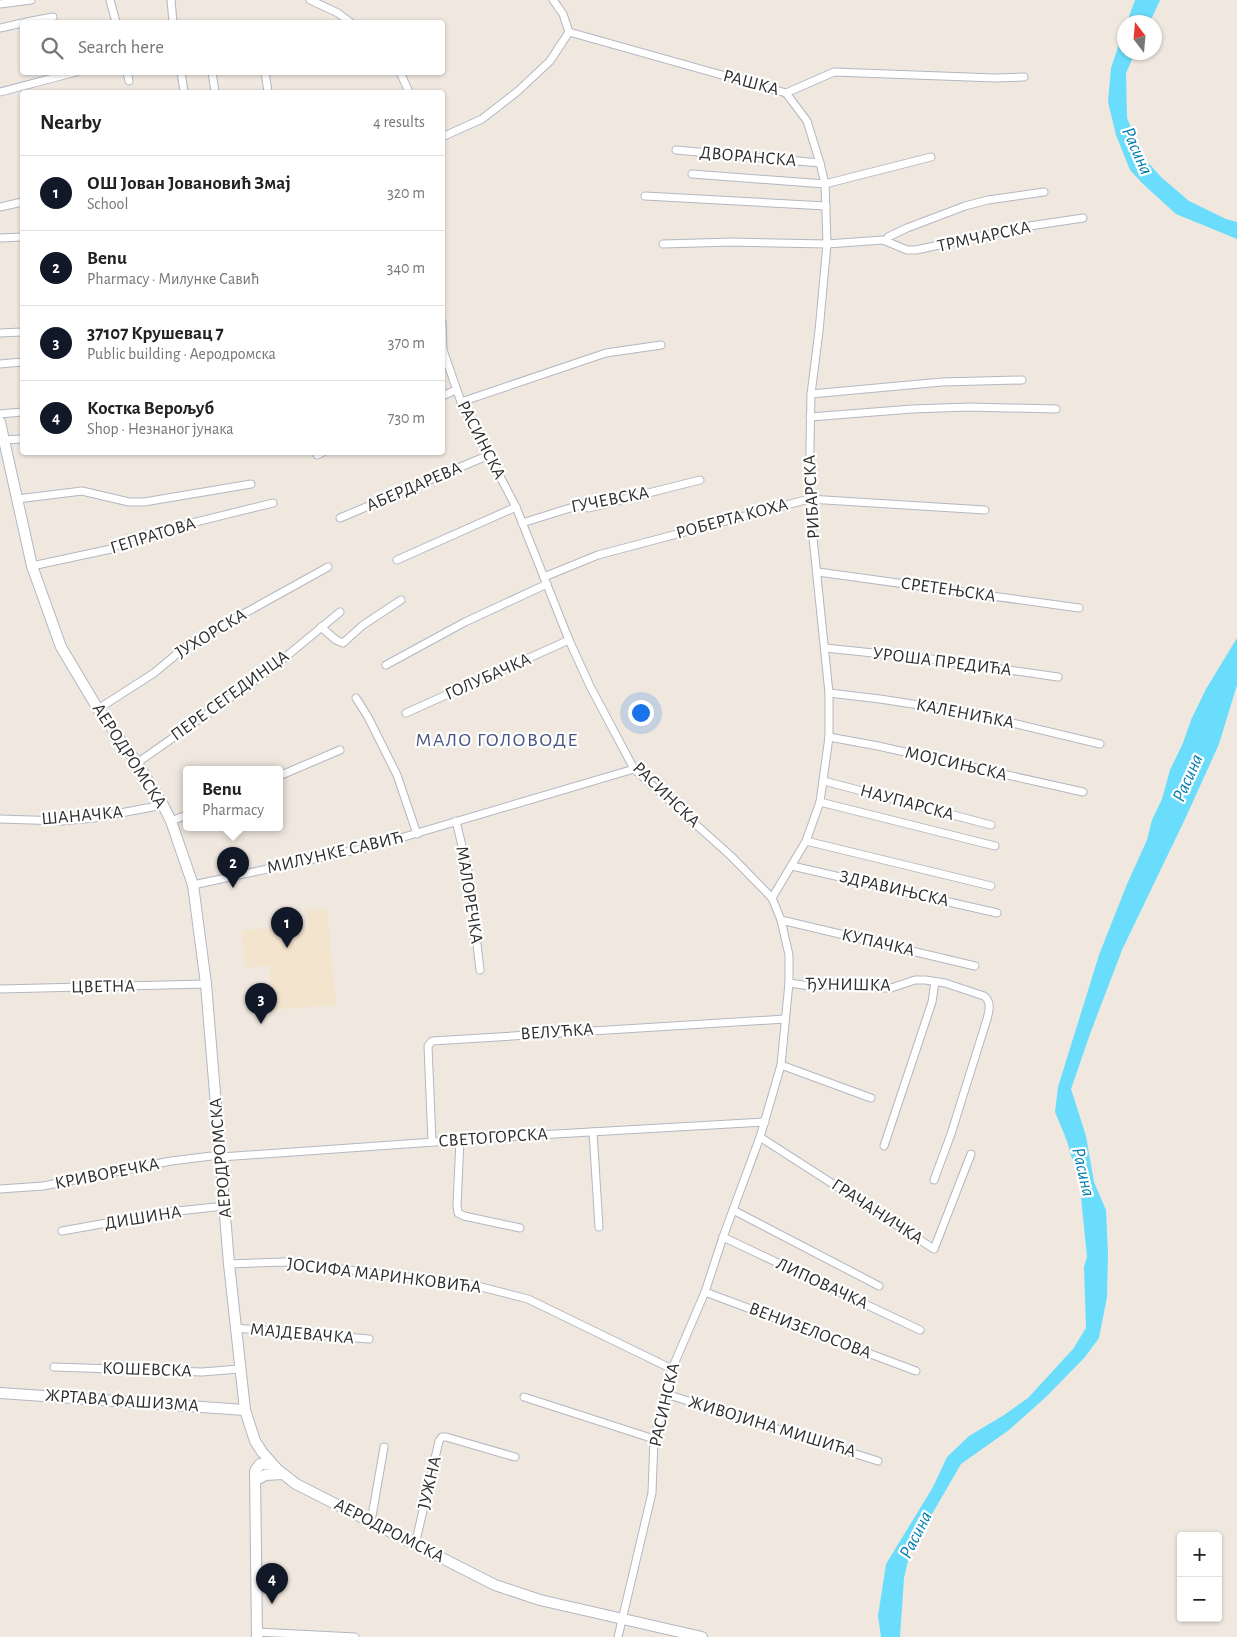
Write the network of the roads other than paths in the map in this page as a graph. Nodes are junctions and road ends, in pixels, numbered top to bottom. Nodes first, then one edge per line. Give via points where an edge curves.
1 (31, 0) edge
2 (110, 0) edge
3 (170, 0) edge
4 (310, 0) edge
5 (553, 0) edge
6 (0, 4) edge
7 (52, 17) dead end
8 (38, 20) edge
9 (115, 20) edge
10 (173, 20) edge
11 (347, 20) edge
12 (20, 24) edge
13 (0, 28) edge
14 (569, 32) junction
15 (65, 75) edge
16 (127, 75) edge
17 (181, 75) edge
18 (212, 75) edge
19 (265, 75) edge
20 (402, 75) edge
21 (1024, 77) dead end
22 (128, 81) dead end
23 (184, 90) edge
24 (215, 90) edge
25 (268, 90) edge
26 (408, 90) edge
27 (0, 92) edge
28 (786, 94) junction
29 (445, 136) edge
30 (676, 150) dead end
31 (931, 157) dead end
32 (820, 163) junction
33 (692, 174) dead end
34 (825, 184) junction
35 (1044, 192) dead end
36 (645, 196) dead end
37 (20, 202) edge
38 (826, 206) junction
39 (0, 207) edge
40 (1082, 218) dead end
41 (20, 237) edge
42 (0, 238) edge
43 (886, 241) junction
44 (663, 244) dead end
45 (827, 244) junction
46 (20, 332) edge
47 (0, 333) edge
48 (661, 345) dead end
49 (445, 356) edge
50 (20, 362) edge
51 (0, 364) edge
52 (1022, 380) dead end
53 (456, 390) junction
54 (811, 394) junction
55 (445, 395) edge
56 (461, 402) junction
57 (1056, 409) dead end
58 (20, 412) edge
59 (0, 414) edge
60 (810, 416) junction
61 (0, 422) edge
62 (20, 439) edge
63 (4, 440) junction
64 (489, 455) junction
65 (700, 480) dead end
66 (251, 484) dead end
67 (809, 498) junction
68 (17, 499) junction
69 (273, 503) dead end
70 (516, 507) junction
71 (984, 510) dead end
72 (340, 518) dead end
73 (522, 522) junction
74 (397, 560) dead end
75 (32, 566) junction
76 (328, 567) dead end
77 (818, 572) junction
78 (544, 577) junction
79 (547, 584) junction
80 (401, 600) dead end
81 (1079, 608) dead end
82 (340, 612) dead end
83 (321, 627) junction
84 (569, 640) junction
85 (825, 648) junction
86 (386, 665) dead end
87 (1058, 677) dead end
88 (829, 693) junction
89 (356, 698) dead end
90 (98, 709) junction
91 (406, 713) dead end
92 (829, 737) junction
93 (1100, 744) dead end
94 (340, 750) dead end
95 (137, 763) junction
96 (634, 769) junction
97 (283, 774) edge
98 (824, 781) junction
99 (1083, 792) dead end
100 (820, 802) junction
101 (163, 804) junction
102 (183, 817) edge
103 (0, 818) edge
104 (172, 821) junction
105 (456, 821) junction
106 (992, 825) dead end
107 (417, 834) junction
108 (806, 841) junction
109 (995, 846) dead end
110 (792, 866) junction
111 (193, 885) junction
112 (991, 886) dead end
113 (772, 898) junction
114 (996, 912) dead end
115 (781, 920) junction
116 (975, 966) dead end
117 (480, 970) dead end
118 (935, 982) junction
119 (789, 983) junction
120 (206, 984) junction
121 (0, 989) edge
122 (785, 1019) junction
123 (781, 1066) junction
124 (871, 1098) dead end
125 (765, 1122) junction
126 (593, 1132) junction
127 (760, 1136) junction
128 (460, 1140) junction
129 (432, 1142) junction
130 (884, 1146) dead end
131 (971, 1154) dead end
132 (218, 1156) junction
133 (934, 1180) dead end
134 (0, 1189) edge
135 (225, 1206) junction
136 (733, 1210) junction
137 (599, 1227) dead end
138 (520, 1228) dead end
139 (62, 1231) dead end
140 (723, 1237) junction
141 (229, 1264) junction
142 (879, 1286) dead end
143 (705, 1292) junction
144 (235, 1328) junction
145 (920, 1330) dead end
146 (369, 1340) dead end
147 (54, 1367) dead end
148 (239, 1369) junction
149 (672, 1369) junction
150 (916, 1371) dead end
151 (0, 1393) edge
152 (666, 1394) junction
153 (524, 1397) dead end
154 (245, 1410) junction
155 (252, 1433) junction
156 (654, 1439) junction
157 (384, 1447) dead end
158 (516, 1457) dead end
159 (878, 1460) dead end
160 (268, 1464) junction
161 (283, 1474) junction
162 (256, 1478) junction
163 (371, 1522) junction
164 (415, 1545) junction
165 (623, 1619) junction
166 (257, 1634) edge
167 (355, 1637) edge
168 (618, 1637) edge
169 (702, 1637) edge

1 - 6 street
2 - 9 street
3 - 10 street
4 - 11 street
5 - 14 street via 563,14
7 - 8 street
12 - 13 street
14 - 28 street, РАШКА
14 - 29 street via 550,61 518,92 482,119
15 - 27 street
16 - 22 street
17 - 23 street
18 - 24 street
19 - 25 street
20 - 26 street
21 - 28 street, РАШКА via 834,72
28 - 32 street, РИБАРСКА via 807,121
30 - 32 street, ДВОРАНСКА
31 - 34 street
32 - 34 street, РИБАРСКА
33 - 34 street
34 - 38 street, РИБАРСКА
35 - 43 street, ТРМЧАРСКА via 964,206 907,228
36 - 38 street
37 - 39 street
38 - 45 street, РИБАРСКА
40 - 43 street, ТРМЧАРСКА via 916,250 907,250
41 - 42 street
43 - 45 street, ТРМЧАРСКА
44 - 45 street, ТРМЧАРСКА
45 - 54 street, РИБАРСКА
46 - 47 street
48 - 56 street via 606,353
49 - 53 street, РАСИНСКА
50 - 51 street
52 - 54 street via 942,382
53 - 55 street
53 - 56 street, РАСИНСКА
54 - 60 street, РИБАРСКА
56 - 64 street, РАСИНСКА
57 - 60 street via 969,407
58 - 59 street
60 - 67 street, РИБАРСКА
61 - 63 street, АЕРОДРОМСКА
62 - 63 street
63 - 68 street, АЕРОДРОМСКА
64 - 70 street, РАСИНСКА
64 - 72 street, АБЕРДАРЕВА
65 - 73 street, ГУЧЕВСКА via 589,508 583,504
66 - 68 street via 144,502 129,502 82,491
67 - 71 street, РОБЕРТА КОХА
67 - 77 street, РИБАРСКА
67 - 78 street, РОБЕРТА КОХА via 598,556
68 - 75 street, АЕРОДРОМСКА
69 - 75 street, ГЕПРАТОВА via 127,540 110,549
70 - 73 street, РАСИНСКА
70 - 74 street
73 - 78 street, РАСИНСКА
75 - 90 street, АЕРОДРОМСКА via 61,647
76 - 90 street, ЈУХОРСКА via 189,644 154,673
77 - 81 street, СРЕТЕЊСКА
77 - 85 street, РИБАРСКА
78 - 79 street, РАСИНСКА
79 - 84 street, РАСИНСКА
79 - 86 street via 465,622
80 - 83 street via 343,643
82 - 83 street, ПЕРЕ СЕГЕДИНЦА
83 - 95 street, ПЕРЕ СЕГЕДИНЦА via 271,669
84 - 91 street, ГОЛУБАЧКА
84 - 96 street, РАСИНСКА
85 - 87 street, УРОША ПРЕДИЋА
85 - 88 street, РИБАРСКА
88 - 92 street, РИБАРСКА
88 - 93 street, КАЛЕНИЋКА via 971,713
89 - 107 street, МИЛУНКЕ САВИЋ via 397,774
90 - 95 street, АЕРОДРОМСКА
92 - 98 street, РИБАРСКА
92 - 99 street, МОЈСИЊСКА
94 - 97 street
95 - 101 street, АЕРОДРОМСКА
96 - 105 street, МИЛУНКЕ САВИЋ
96 - 113 street, РАСИНСКА via 731,856
98 - 100 street, РИБАРСКА
98 - 106 street, НАУПАРСКА
100 - 108 street, РИБАРСКА
100 - 109 street
101 - 103 street, ШАНАЧКА via 62,821
101 - 104 street, АЕРОДРОМСКА
102 - 104 street
104 - 111 street, АЕРОДРОМСКА
105 - 107 street, МИЛУНКЕ САВИЋ
105 - 117 street, МАЛОРЕЧКА via 469,875
107 - 111 street, МИЛУНКЕ САВИЋ
108 - 110 street, РИБАРСКА
108 - 112 street
110 - 113 street, РИБАРСКА
110 - 114 street, ЗДРАВИЊСКА
111 - 120 street, АЕРОДРОМСКА
113 - 115 street, РАСИНСКА
115 - 116 street, КУПАЧКА
115 - 119 street, РАСИНСКА via 789,955
118 - 119 street, ЂУНИШКА via 920,980 891,988
118 - 130 street via 932,1002
118 - 133 street, ЂУНИШКА via 984,996 990,1003
119 - 122 street, РАСИНСКА
120 - 121 street, ЦВЕТНА
120 - 132 street, АЕРОДРОМСКА
122 - 123 street, РАСИНСКА
122 - 129 street, ВЕЛУЋКА via 432,1041 428,1046
123 - 124 street
123 - 125 street, РАСИНСКА
125 - 126 street, СВЕТОГОРСКА
125 - 127 street, РАСИНСКА
126 - 128 street, СВЕТОГОРСКА
126 - 137 street
127 - 131 street, ГРАЧАНИЧКА via 934,1249
127 - 136 street, РАСИНСКА
128 - 129 street, СВЕТОГОРСКА
128 - 138 street via 458,1212
129 - 132 street, СВЕТОГОРСКА
132 - 134 street, КРИВОРЕЧКА via 171,1161 44,1186
132 - 135 street, АЕРОДРОМСКА
135 - 139 street, ДИШИНА via 168,1212
135 - 141 street, АЕРОДРОМСКА
136 - 140 street, РАСИНСКА
136 - 142 street
140 - 143 street, РАСИНСКА
140 - 145 street, ЛИПОВАЧКА
141 - 144 street, АЕРОДРОМСКА
141 - 149 street, ЈОСИФА МАРИНКОВИЋА via 285,1262 462,1282 528,1299
143 - 149 street, РАСИНСКА
143 - 150 street, ВЕНИЗЕЛОСОВА
144 - 146 street, МАЈДЕВАЧКА
144 - 148 street, АЕРОДРОМСКА
147 - 148 street, КОШЕВСКА via 202,1372
148 - 154 street, АЕРОДРОМСКА
149 - 152 street, РАСИНСКА
151 - 154 street, ЖРТАВА ФАШИЗМА
152 - 156 street, РАСИНСКА
152 - 159 street, ЖИВОЈИНА МИШИЋА
153 - 156 street
154 - 155 street, АЕРОДРОМСКА
155 - 160 street, АЕРОДРОМСКА
155 - 162 street
156 - 165 street, РАСИНСКА via 652,1493
157 - 163 street
158 - 164 street, ЈУЖНА via 442,1437
160 - 161 street, АЕРОДРОМСКА
160 - 162 street via 257,1466
161 - 162 street
161 - 163 street, АЕРОДРОМСКА via 296,1484
162 - 166 street
163 - 164 street, АЕРОДРОМСКА
164 - 165 street, АЕРОДРОМСКА via 495,1585 540,1600
165 - 168 street, РАСИНСКА
165 - 169 street, АЕРОДРОМСКА
166 - 167 street

